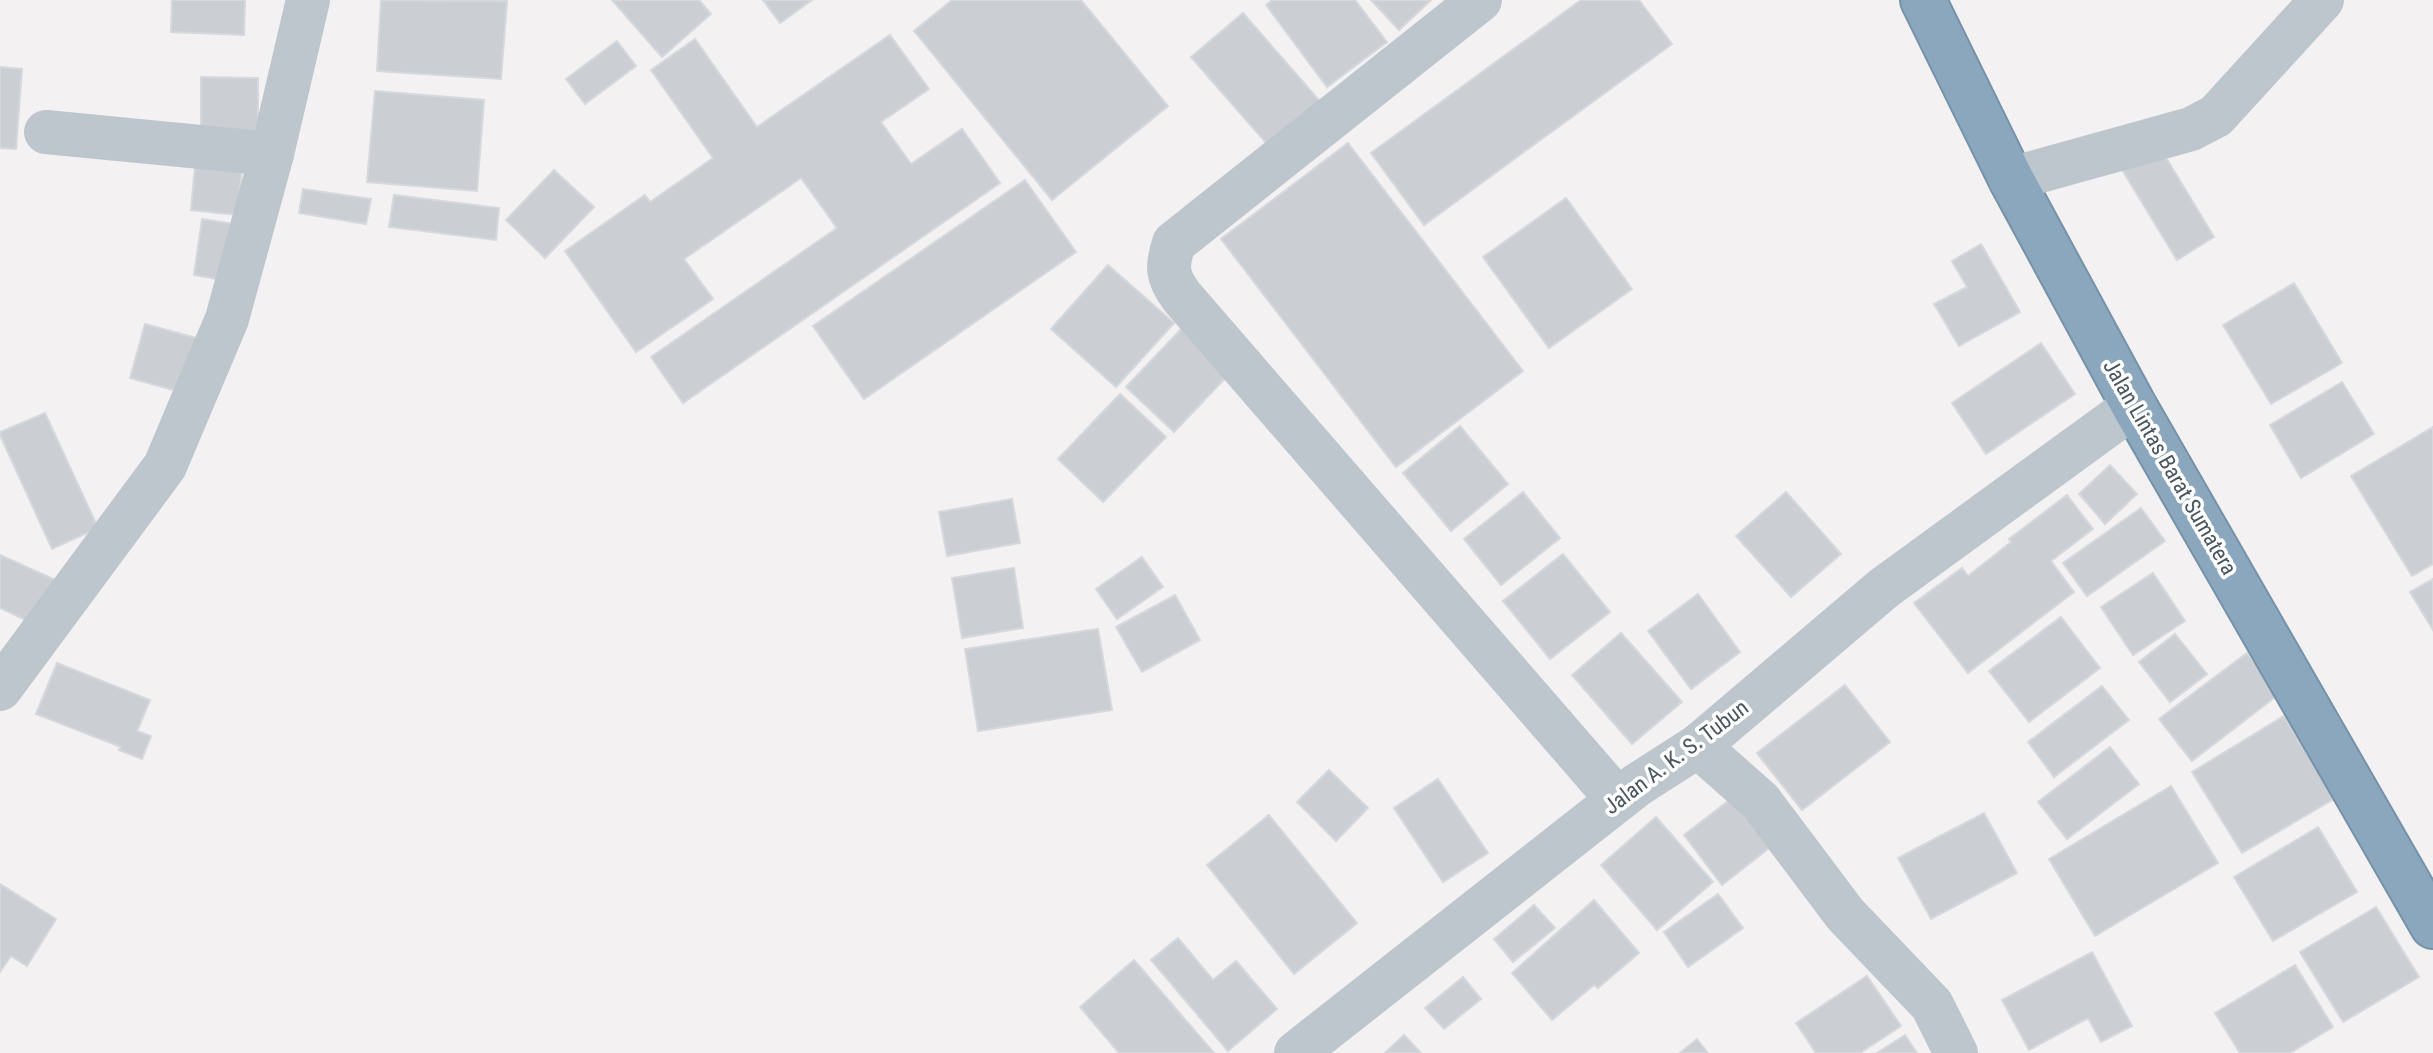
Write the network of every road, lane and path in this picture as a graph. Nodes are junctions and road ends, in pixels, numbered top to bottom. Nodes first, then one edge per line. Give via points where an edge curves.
1 (308, 0) edge
2 (1480, 0) edge
3 (1923, 0) edge
4 (2322, 0) edge
5 (46, 132) dead end
6 (272, 154) junction
7 (2011, 179) junction
8 (2134, 406) junction
9 (0, 689) edge
10 (1698, 746) junction
11 (1618, 800) junction
12 (2433, 926) edge
13 (1306, 1050) edge
14 (1956, 1053) edge

1 - 6 street
2 - 11 street via 1174,243 1168,263 1172,284 1182,297
3 - 7 highway, Jalan Lintas Barat Sumatera
4 - 7 street via 2216,116 2191,129
5 - 6 street
6 - 9 street via 227,319 165,466
7 - 8 highway, Jalan Lintas Barat Sumatera
8 - 10 street, Jalan A. K. S. Tubun via 1884,588
8 - 12 highway, Jalan Lintas Barat Sumatera
10 - 11 street, Jalan A. K. S. Tubun
10 - 14 street via 1760,801 1845,914 1932,1005
11 - 13 street, Jalan A. K. S. Tubun

